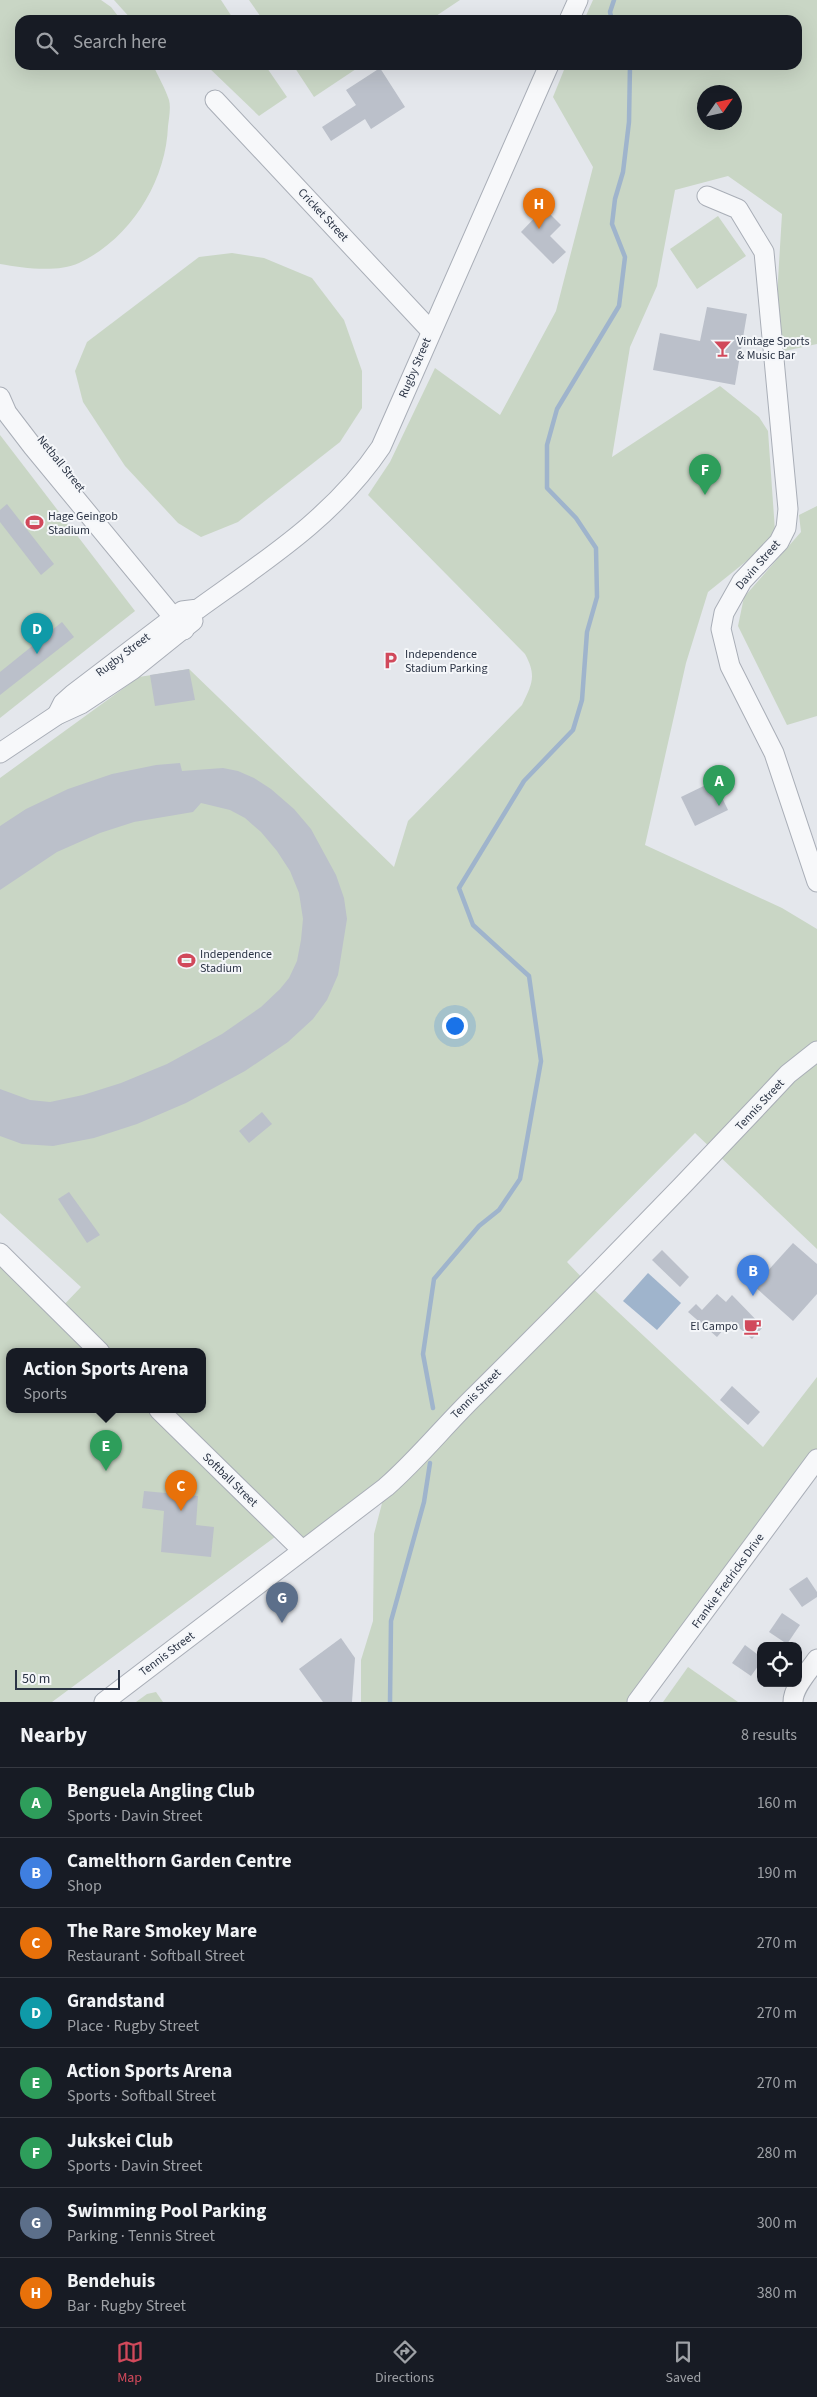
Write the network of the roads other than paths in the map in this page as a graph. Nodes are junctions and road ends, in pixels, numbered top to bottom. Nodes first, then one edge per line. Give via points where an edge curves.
1 (578, 0) edge
2 (571, 15) edge
3 (547, 70) edge
4 (216, 100) dead end
5 (707, 196) dead end
6 (431, 331) junction
7 (1, 399) edge
8 (186, 618) junction
9 (0, 753) edge
10 (817, 882) edge
11 (817, 1051) edge
12 (0, 1253) edge
13 (96, 1348) edge
14 (162, 1413) edge
15 (817, 1459) edge
16 (302, 1550) junction
17 (817, 1659) edge
18 (104, 1702) edge
19 (637, 1702) edge
20 (793, 1702) edge

1 - 2 street
3 - 6 street, Rugby Street
4 - 6 street, Cricket Street
5 - 10 street, Davin Street via 738,209 764,252 788,509 786,528 779,542 732,595 722,621 722,638 730,666 774,753
6 - 8 street, Rugby Street via 381,447 362,474 329,509 286,546
7 - 8 street, Netball Street via 18,410
8 - 9 street, Rugby Street via 132,670
11 - 16 street, Tennis Street via 788,1074 588,1284 452,1418 409,1467
12 - 13 street
14 - 16 street, Softball Street
15 - 19 street, Frankie Fredricks Drive
16 - 18 street, Tennis Street
17 - 20 street

